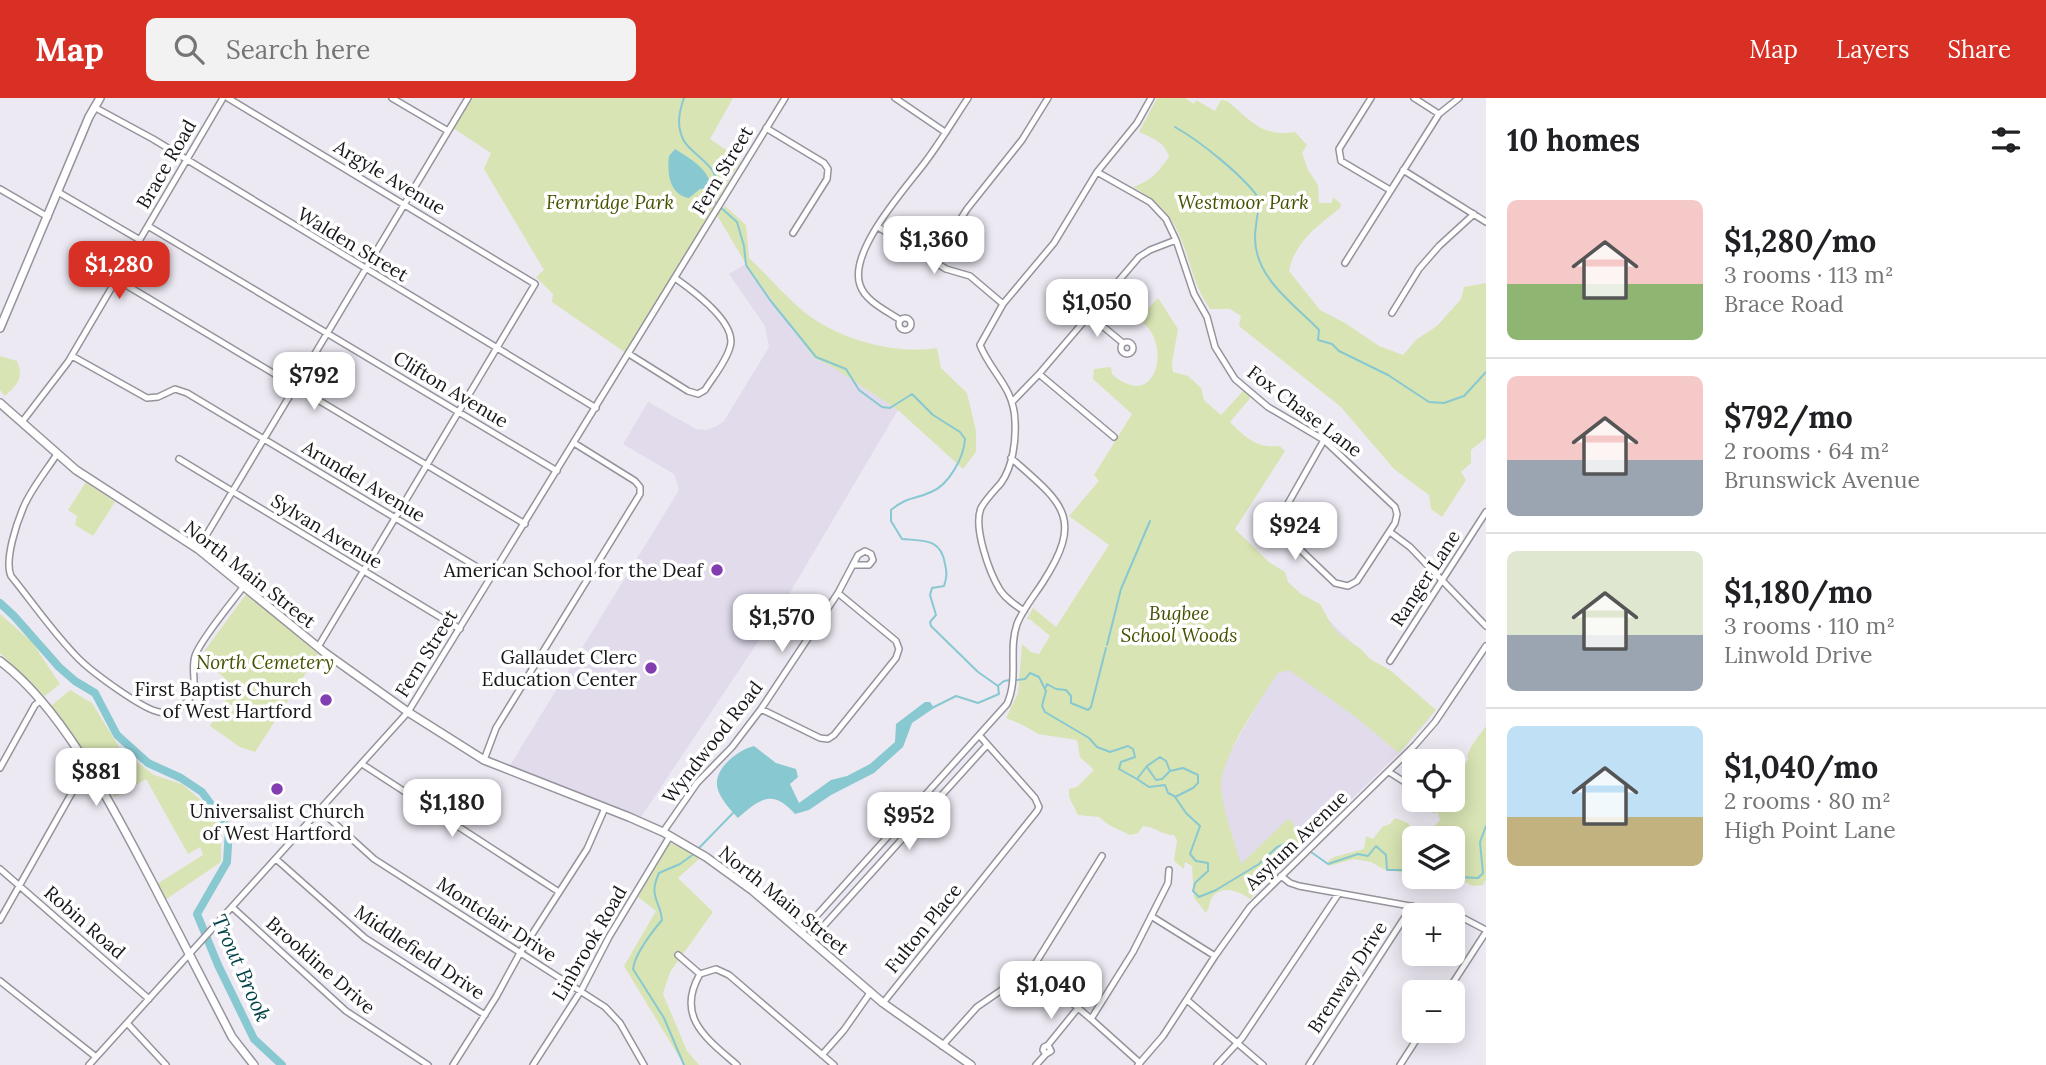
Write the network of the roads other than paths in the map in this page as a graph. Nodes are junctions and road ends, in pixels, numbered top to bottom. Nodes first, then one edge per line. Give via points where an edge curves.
1 (100, 98) edge
2 (223, 98) edge
3 (228, 98) edge
4 (392, 98) edge
5 (468, 98) edge
6 (785, 98) edge
7 (895, 98) edge
8 (968, 98) edge
9 (1048, 98) edge
10 (1151, 98) edge
11 (1371, 98) edge
12 (1414, 98) edge
13 (1459, 98) edge
14 (94, 102) edge
15 (1439, 114) junction
16 (766, 128) junction
17 (448, 131) junction
18 (946, 132) junction
19 (186, 160) junction
20 (1403, 170) junction
21 (1097, 172) junction
22 (0, 189) edge
23 (1390, 190) junction
24 (58, 192) junction
25 (404, 204) junction
26 (1474, 215) junction
27 (48, 217) junction
28 (1486, 222) edge
29 (148, 226) junction
30 (878, 227) junction
31 (793, 233) dead end
32 (140, 240) junction
33 (1176, 240) junction
34 (934, 261) junction
35 (1345, 263) dead end
36 (365, 270) junction
37 (675, 278) junction
38 (116, 279) junction
39 (1003, 304) junction
40 (1392, 313) dead end
41 (1089, 315) junction
42 (900, 320) dead end
43 (0, 328) edge
44 (326, 334) junction
45 (1123, 343) dead end
46 (497, 349) junction
47 (629, 354) junction
48 (72, 355) junction
49 (1039, 374) junction
50 (295, 386) junction
51 (0, 401) edge
52 (1013, 401) junction
53 (596, 408) junction
54 (459, 413) junction
55 (22, 422) junction
56 (1114, 437) dead end
57 (264, 439) junction
58 (1324, 440) junction
59 (574, 443) junction
60 (57, 454) junction
61 (1011, 458) junction
62 (179, 459) dead end
63 (428, 465) junction
64 (557, 471) junction
65 (232, 492) junction
66 (1486, 512) edge
67 (396, 519) junction
68 (525, 524) junction
69 (1390, 532) junction
70 (198, 549) junction
71 (853, 565) dead end
72 (364, 571) junction
73 (492, 576) junction
74 (1442, 581) junction
75 (244, 586) junction
76 (838, 593) junction
77 (1024, 611) junction
78 (1486, 626) edge
79 (460, 629) junction
80 (1486, 646) edge
81 (318, 648) junction
82 (0, 661) edge
83 (1390, 661) dead end
84 (40, 701) junction
85 (761, 709) junction
86 (408, 712) junction
87 (979, 735) junction
88 (987, 745) junction
89 (3, 756) edge
90 (484, 761) junction
91 (362, 764) junction
92 (87, 766) junction
93 (0, 768) edge
94 (1389, 772) junction
95 (1402, 780) edge
96 (606, 808) junction
97 (320, 810) junction
98 (667, 834) junction
99 (1102, 856) dead end
100 (276, 859) junction
101 (0, 869) edge
102 (1169, 870) dead end
103 (1281, 876) junction
104 (19, 886) junction
105 (559, 892) junction
106 (1339, 893) junction
107 (1402, 904) edge
108 (232, 907) junction
109 (1151, 916) junction
110 (0, 920) edge
111 (1402, 921) edge
112 (1465, 921) edge
113 (1486, 931) edge
114 (801, 933) junction
115 (810, 941) junction
116 (520, 953) junction
117 (189, 955) junction
118 (678, 955) dead end
119 (1215, 956) junction
120 (1032, 969) junction
121 (700, 974) junction
122 (1455, 980) edge
123 (0, 981) edge
124 (580, 992) junction
125 (870, 993) junction
126 (149, 999) junction
127 (1186, 1000) junction
128 (883, 1003) junction
129 (1078, 1008) junction
130 (485, 1015) junction
131 (1091, 1018) junction
132 (127, 1023) junction
133 (1414, 1043) edge
134 (1238, 1044) junction
135 (942, 1046) junction
136 (822, 1055) junction
137 (96, 1057) junction
138 (641, 1064) edge
139 (1139, 1064) edge
140 (89, 1065) edge
141 (166, 1065) edge
142 (254, 1065) edge
143 (428, 1065) edge
144 (453, 1065) edge
145 (533, 1065) edge
146 (737, 1065) edge
147 (834, 1065) edge
148 (971, 1065) edge
149 (1036, 1065) edge
150 (1217, 1065) edge
151 (1263, 1065) edge
152 (1309, 1065) edge
153 (1400, 1065) edge

1 - 14 main road
2 - 19 street, Brace Road
3 - 25 street, Argyle Avenue
4 - 17 street
5 - 17 street
6 - 16 street, Fern Street
7 - 18 street
8 - 18 street
9 - 34 street via 1023,140 967,209
10 - 21 street
11 - 23 street via 1339,156
12 - 15 street
13 - 15 street
14 - 19 street, Walden Street
14 - 24 main road
15 - 20 street
16 - 31 street via 828,169 827,179
16 - 37 street, Fern Street
17 - 25 street
18 - 30 street
19 - 29 street, Brace Road
19 - 36 street, Walden Street
20 - 23 street
20 - 26 street
21 - 33 street, Fox Chase Lane via 1150,202 1166,219
21 - 39 street via 1054,243
22 - 27 street
23 - 35 street
24 - 27 main road
24 - 32 street
25 - 36 street
25 - 46 street, Argyle Avenue via 535,284
26 - 28 street
26 - 40 street via 1419,269
27 - 43 main road
29 - 32 street, Brace Road
29 - 44 street, Clifton Avenue
30 - 34 street
30 - 42 street via 859,261 860,286 869,299
32 - 38 street, Brace Road
33 - 41 street via 1139,257
33 - 58 street, Fox Chase Lane via 1227,369 1268,407
34 - 39 street via 970,276
36 - 44 street
36 - 46 street, Walden Street
37 - 47 street, Fern Street
37 - 47 street via 700,295 726,326 732,339 730,349 705,390 696,394
38 - 48 street, Brace Road
38 - 50 street
39 - 52 street via 980,345
41 - 45 street
41 - 49 street
44 - 50 street
44 - 54 street, Clifton Avenue
46 - 53 street, Walden Street
46 - 54 street
47 - 53 street, Fern Street
48 - 55 street, Brace Road
48 - 57 street, Arundel Avenue via 147,398 183,391
49 - 52 street
49 - 56 street
50 - 57 street
50 - 63 street
51 - 55 main road, North Main Street
52 - 61 street
53 - 59 street, Fern Street
54 - 63 street
54 - 64 street, Clifton Avenue
55 - 60 main road, North Main Street
57 - 65 street
57 - 67 street, Arundel Avenue
58 - 69 street, Fox Chase Lane via 1395,507 1396,520
58 - 69 street via 1282,514 1284,533 1335,583 1348,586 1359,578
59 - 64 street, Fern Street
59 - 90 street via 635,481 640,494 496,728
60 - 70 main road, North Main Street via 104,490
60 - 75 street via 24,506 8,568 79,659 99,675 147,708 165,713 177,710 193,694 198,651
61 - 77 street via 1007,473 983,505 978,525 1000,590
61 - 77 street via 1051,494 1061,507 1065,525 1057,561
62 - 65 street, Sylvan Avenue
63 - 67 street
63 - 68 street
64 - 68 street, Fern Street
65 - 70 street
65 - 72 street, Sylvan Avenue
66 - 74 street, Ranger Lane
67 - 72 street
67 - 73 street, Arundel Avenue
68 - 73 street, Fern Street
69 - 74 street
70 - 75 main road, North Main Street
71 - 76 street, Wyndwood Road
72 - 79 street, Sylvan Avenue
72 - 81 street
73 - 79 street, Fern Street
74 - 78 street
74 - 83 street, Ranger Lane
75 - 81 main road, North Main Street
76 - 85 street, Wyndwood Road
76 - 85 street via 896,641 896,658 828,739
77 - 87 street via 1014,636 1011,696
79 - 86 street, Fern Street
80 - 94 street, Asylum Avenue via 1435,722
81 - 86 main road, North Main Street
82 - 84 main road
84 - 89 street
84 - 92 main road
85 - 98 street, Wyndwood Road via 697,783
86 - 90 main road, North Main Street
86 - 91 street, Fern Street
87 - 88 street
87 - 114 street
88 - 115 street
88 - 128 street, Fulton Place via 1039,807
89 - 93 street
90 - 96 main road, North Main Street
91 - 97 street, Fern Street
91 - 105 street
92 - 104 street
92 - 117 main road
94 - 95 street
94 - 103 street, Asylum Avenue
96 - 98 main road, North Main Street
96 - 105 street
97 - 100 street, Fern Street
97 - 116 street, Montclair Drive via 374,859
98 - 114 main road, North Main Street via 736,878
98 - 124 street, Linbrook Road
99 - 120 street
100 - 108 street, Fern Street
100 - 130 street, Middlefield Drive via 365,938
101 - 104 street, Robin Road
102 - 109 street via 1168,883
103 - 106 street via 1293,884
103 - 119 street, Asylum Avenue via 1245,913
104 - 110 street
104 - 126 street, Robin Road
105 - 116 street
106 - 107 street
106 - 134 street
108 - 117 street, Fern Street
108 - 143 street, Brookline Drive via 346,1011
109 - 119 street
109 - 131 street
111 - 152 street, Brenway Drive
112 - 113 street
113 - 122 street
114 - 115 main road, North Main Street
115 - 125 main road, North Main Street
116 - 124 street, Montclair Drive
116 - 130 street
117 - 126 street, Fern Street
117 - 142 main road via 232,1037
118 - 121 street
119 - 127 street, Asylum Avenue
120 - 129 street
120 - 135 street via 986,1000
121 - 136 street via 711,969 724,972
121 - 146 street via 691,1001 696,1024 707,1040
123 - 137 street
124 - 138 street, Montclair Drive via 611,1012
124 - 145 street, Linbrook Road
125 - 128 main road, North Main Street
125 - 136 street
126 - 132 street, Fern Street
127 - 134 street
127 - 139 street, Asylum Avenue
128 - 135 main road, North Main Street
129 - 131 street
129 - 149 street via 1043,1048 1046,1054
130 - 144 street
131 - 139 street
132 - 137 street, Fern Street
132 - 141 street
133 - 153 street
134 - 150 street
134 - 151 street
135 - 148 main road, North Main Street
136 - 147 street
137 - 140 street, Fern Street

